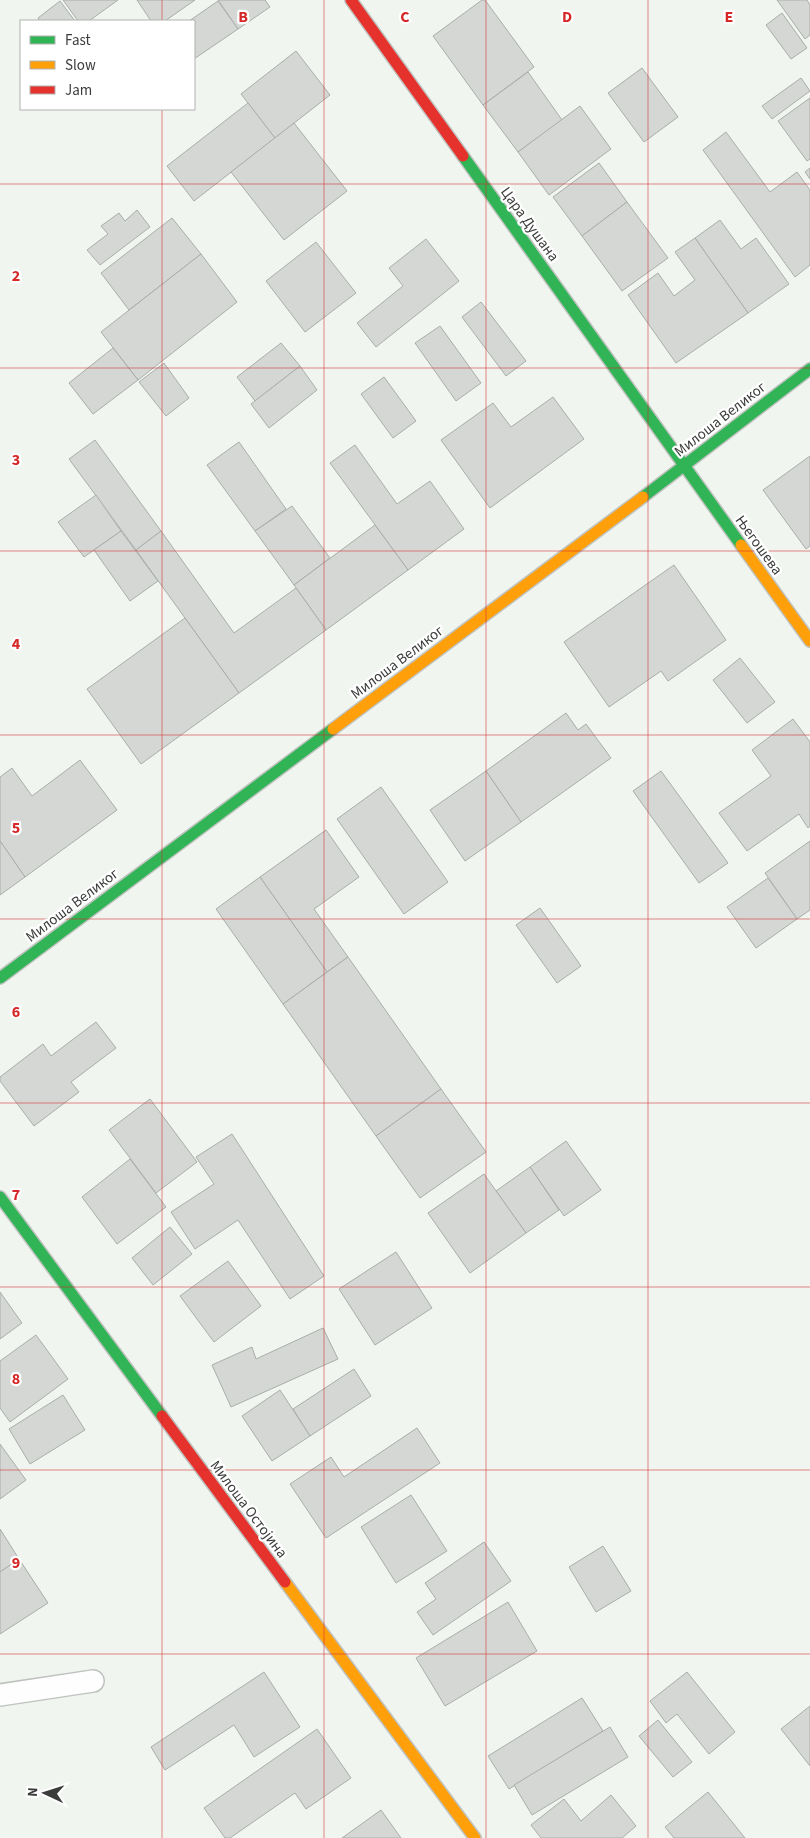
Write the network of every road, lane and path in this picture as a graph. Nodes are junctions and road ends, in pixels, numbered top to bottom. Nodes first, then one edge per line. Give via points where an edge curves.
1 (351, 0) edge
2 (810, 369) edge
3 (684, 466) junction
4 (810, 641) edge
5 (0, 978) edge
6 (0, 1197) edge
7 (93, 1681) dead end
8 (0, 1695) edge
9 (475, 1838) edge

1 - 3 street, Цара Душана
2 - 3 street, Милоша Великог
3 - 4 street, Његошева
3 - 5 street, Милоша Великог
6 - 9 street, Милоша Остојина
7 - 8 lane

